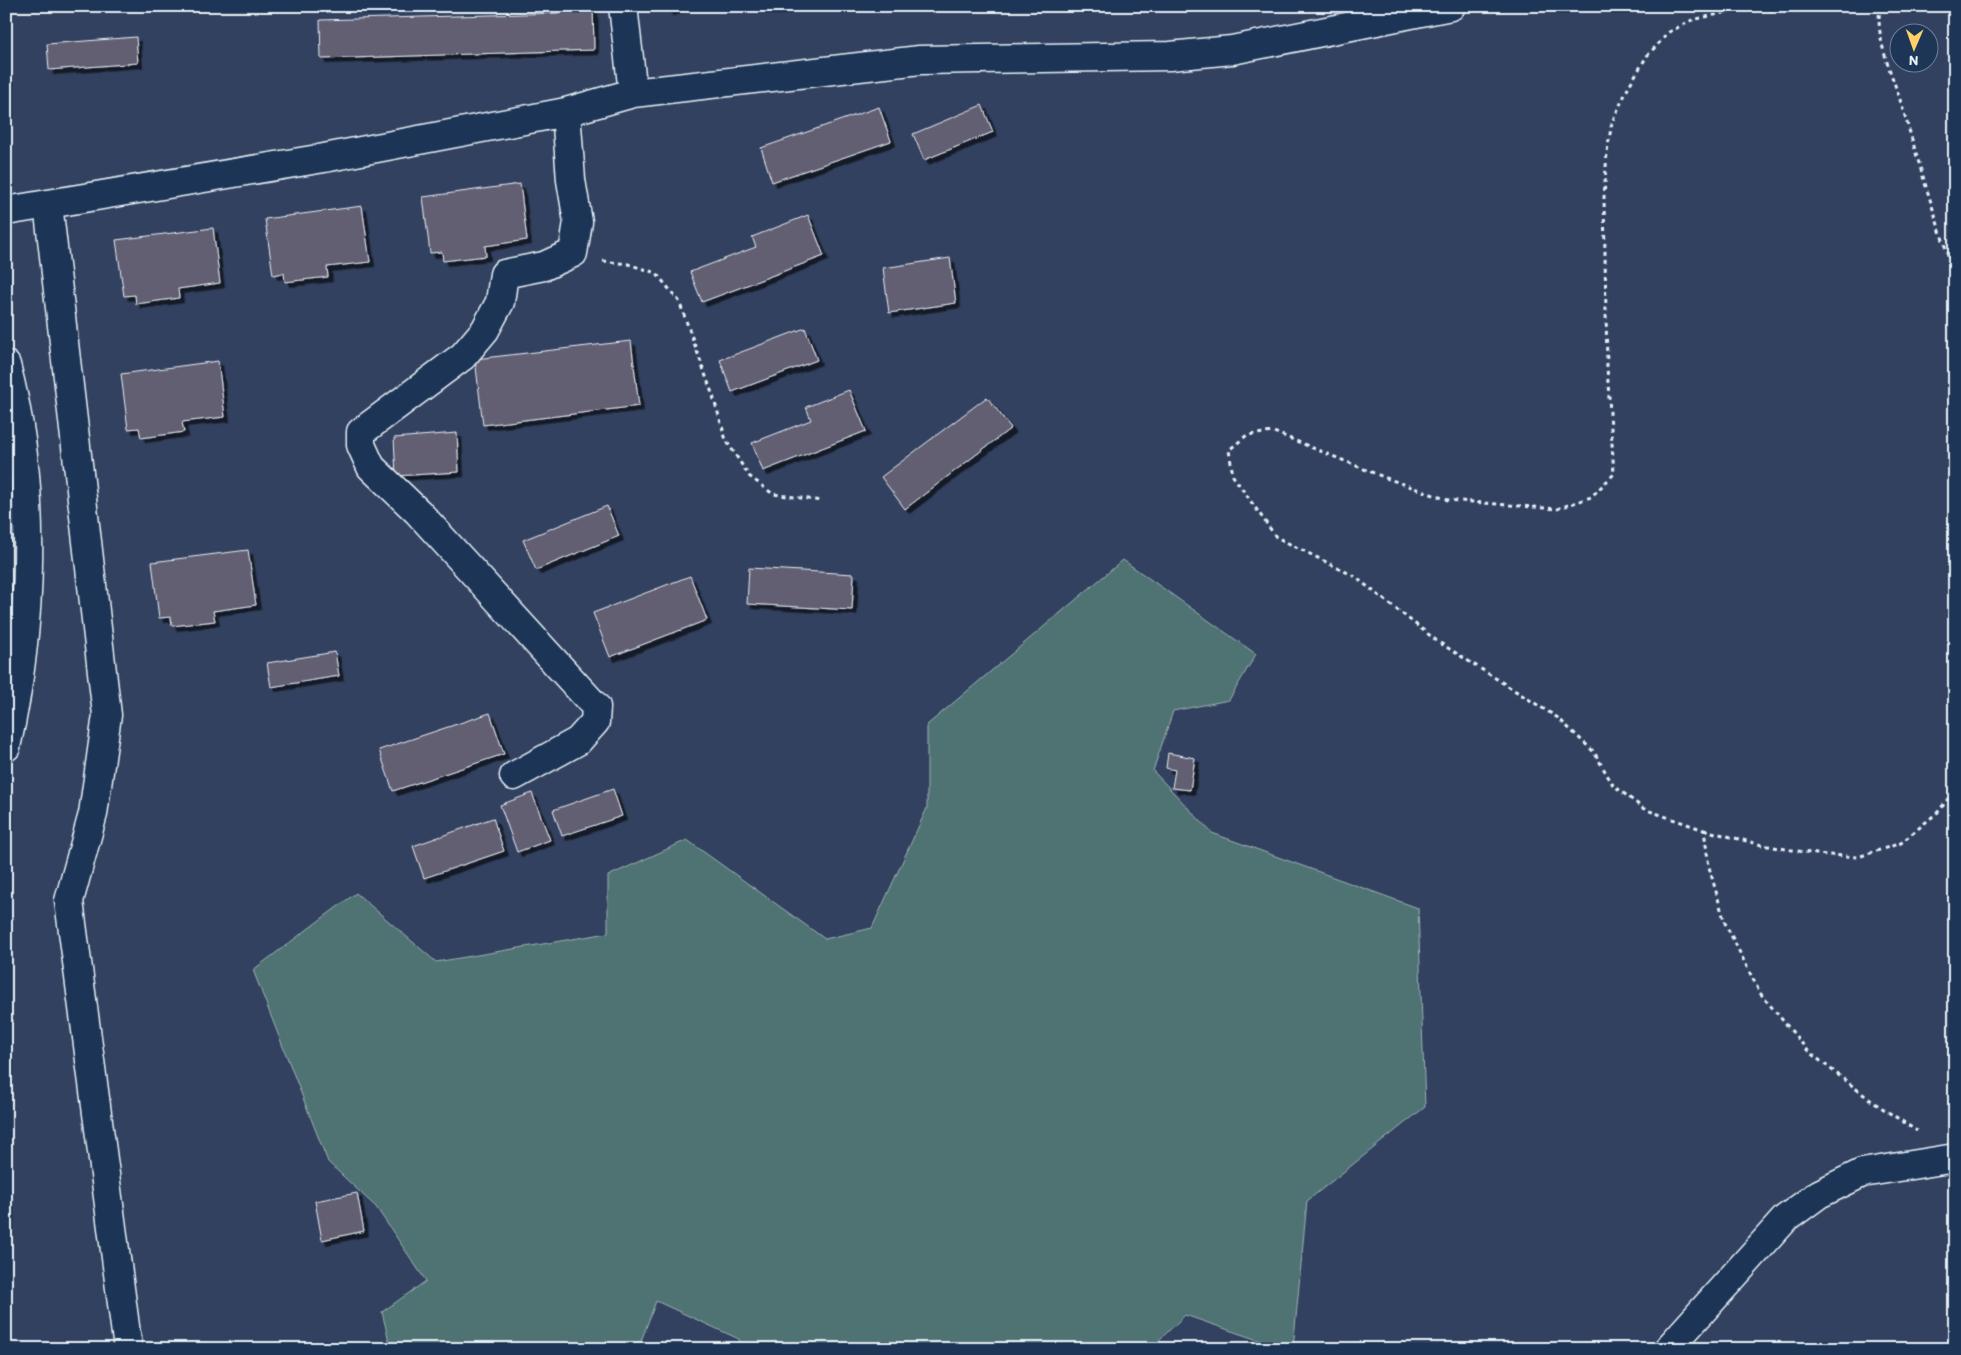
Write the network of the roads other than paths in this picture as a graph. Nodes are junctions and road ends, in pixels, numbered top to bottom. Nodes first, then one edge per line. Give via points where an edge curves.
1 (623, 6) edge
2 (1450, 6) edge
3 (634, 93) junction
4 (566, 112) junction
5 (48, 204) junction
6 (6, 211) edge
7 (6, 366) edge
8 (6, 747) edge
9 (514, 776) dead end
10 (1955, 1158) edge
11 (128, 1349) edge
12 (1668, 1349) edge

1 - 3 street
2 - 3 street via 1232,50 1170,56 920,60
3 - 4 street
4 - 5 street via 324,158
4 - 9 street via 578,222 573,253 544,266 504,274 500,302 484,330 463,356 361,432 361,445 371,467 418,512 596,707 595,722 578,741
5 - 6 street
5 - 11 street via 106,715 93,814 69,901
7 - 8 street via 15,397 26,475 28,550 17,698
10 - 12 street via 1862,1173 1819,1194 1784,1219

